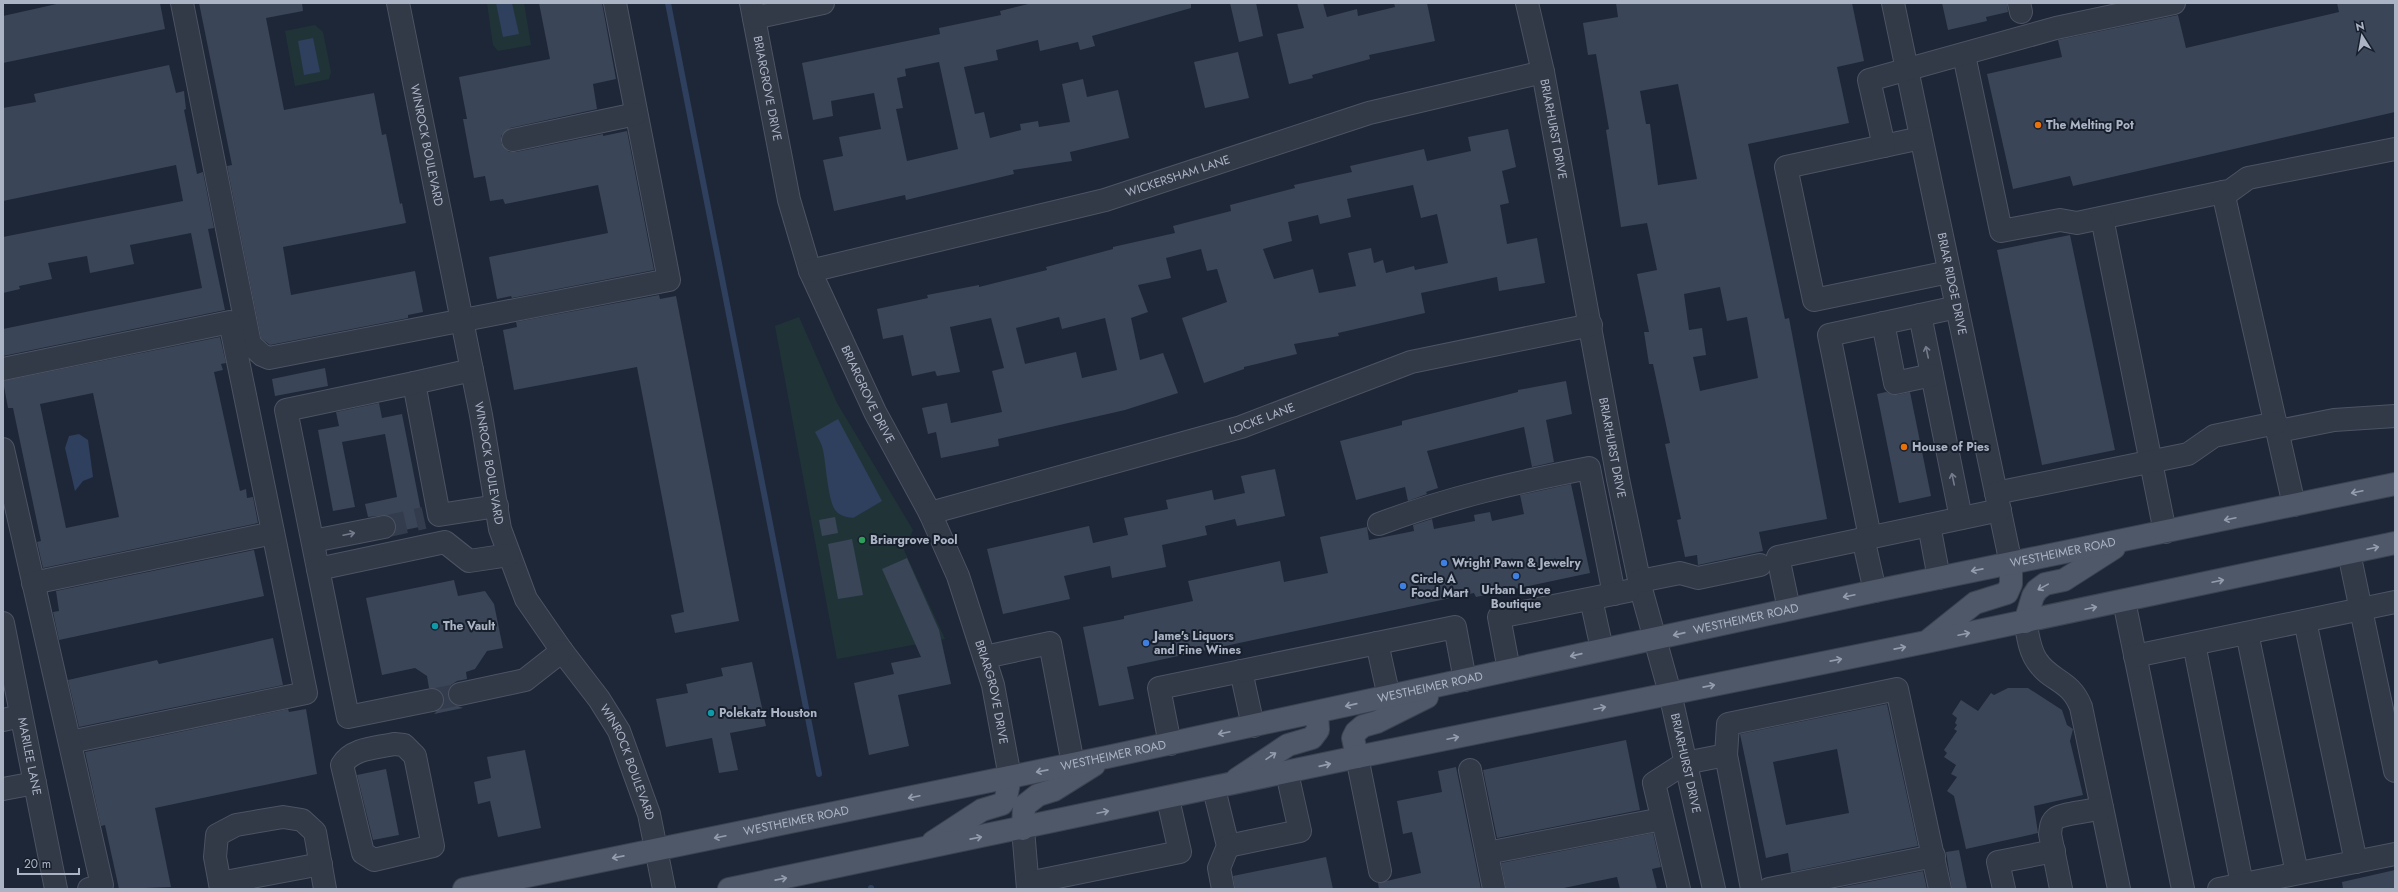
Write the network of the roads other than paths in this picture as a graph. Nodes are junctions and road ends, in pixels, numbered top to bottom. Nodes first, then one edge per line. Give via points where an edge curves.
1 (182, 3) edge
2 (398, 3) edge
3 (615, 3) edge
4 (823, 3) edge
5 (1527, 3) edge
6 (1893, 3) edge
7 (2174, 3) edge
8 (752, 10) edge
9 (1964, 55) junction
10 (1907, 70) junction
11 (1543, 72) junction
12 (636, 114) junction
13 (1921, 138) junction
14 (513, 140) dead end
15 (1884, 146) junction
16 (2395, 149) edge
17 (2223, 192) junction
18 (2102, 218) junction
19 (810, 271) junction
20 (1950, 272) junction
21 (1957, 307) junction
22 (1920, 315) junction
23 (462, 321) junction
24 (1883, 323) junction
25 (1591, 326) junction
26 (3, 369) edge
27 (472, 370) junction
28 (1932, 375) junction
29 (414, 383) junction
30 (2395, 416) edge
31 (2277, 427) junction
32 (3, 449) edge
33 (2150, 463) junction
34 (6, 473) edge
35 (1618, 479) junction
36 (1592, 484) junction
37 (2395, 484) edge
38 (1998, 501) junction
39 (2294, 505) junction
40 (497, 506) junction
41 (930, 513) junction
42 (432, 517) junction
43 (1961, 518) junction
44 (1379, 524) dead end
45 (1929, 525) junction
46 (384, 527) tunnel mouth
47 (1628, 529) junction
48 (2165, 532) junction
49 (273, 533) junction
50 (1602, 533) junction
51 (1866, 538) junction
52 (313, 541) junction
53 (2125, 541) junction
54 (445, 542) junction
55 (2395, 543) edge
56 (2349, 553) junction
57 (509, 555) junction
58 (2011, 564) junction
59 (1760, 565) dead end
60 (318, 569) junction
61 (1939, 578) junction
62 (33, 583) junction
63 (1640, 585) junction
64 (1875, 591) junction
65 (1614, 594) junction
66 (1591, 599) junction
67 (2124, 601) junction
68 (2395, 602) edge
69 (1789, 609) junction
70 (2361, 609) junction
71 (2305, 621) junction
72 (2025, 622) junction
73 (3, 623) edge
74 (2247, 633) junction
75 (1656, 639) junction
76 (1926, 642) junction
77 (1377, 643) junction
78 (2194, 644) junction
79 (1602, 649) junction
80 (562, 651) junction
81 (2135, 656) junction
82 (985, 657) junction
83 (1509, 670) junction
84 (1241, 671) junction
85 (1460, 681) junction
86 (1670, 693) junction
87 (460, 694) tunnel mouth
88 (1389, 697) junction
89 (432, 700) tunnel mouth
90 (1317, 713) junction
91 (12, 718) edge
92 (1252, 726) junction
93 (70, 742) junction
94 (1170, 744) junction
95 (1726, 755) junction
96 (1107, 757) junction
97 (1357, 757) junction
98 (2394, 760) edge
99 (1685, 763) junction
100 (1073, 764) junction
101 (1470, 770) dead end
102 (1287, 773) junction
103 (1010, 777) junction
104 (35, 783) junction
105 (3, 787) edge
106 (1221, 787) junction
107 (1168, 799) junction
108 (2102, 808) junction
109 (1662, 819) junction
110 (1023, 829) junction
111 (1228, 846) junction
112 (924, 848) junction
113 (656, 850) junction
114 (2054, 851) junction
115 (1487, 853) junction
116 (2395, 854) edge
117 (1934, 856) junction
118 (374, 860) joint
119 (2356, 862) junction
120 (321, 864) junction
121 (1380, 871) dead end
122 (2297, 874) junction
123 (2242, 884) junction
124 (221, 886) edge
125 (1028, 886) edge
126 (56, 889) edge
127 (88, 889) edge
128 (325, 889) edge
129 (464, 889) edge
130 (664, 889) edge
131 (729, 889) edge
132 (1223, 889) edge
133 (1494, 889) edge
134 (1679, 889) edge
135 (1714, 889) edge
136 (1752, 889) edge
137 (1768, 889) edge
138 (1940, 889) edge
139 (2004, 889) edge
140 (2061, 889) edge
141 (2119, 889) edge
142 (2183, 889) edge
143 (2219, 889) edge

1 - 23 street via 250,344 269,358
2 - 23 street, WINROCK BOULEVARD
3 - 12 street
4 - 8 street
5 - 11 street, BRIARHURST DRIVE
6 - 10 street, BRIAR RIDGE DRIVE
7 - 9 street via 2056,28
8 - 19 street, BRIARGROVE DRIVE via 789,200
9 - 10 street
9 - 18 street via 2001,231 2060,220 2077,223
10 - 13 street, BRIAR RIDGE DRIVE
10 - 15 street via 1869,80
11 - 19 street, WICKERSHAM LANE via 1369,113 1105,200
11 - 25 street, BRIARHURST DRIVE
12 - 14 street
12 - 23 street via 669,280
13 - 15 street
13 - 20 street, BRIAR RIDGE DRIVE
15 - 20 street via 1786,167 1814,300
16 - 17 street via 2248,178 2230,191
17 - 18 street
17 - 31 street
18 - 33 street
19 - 41 street, BRIARGROVE DRIVE via 875,412
20 - 21 street, BRIAR RIDGE DRIVE
21 - 22 street
21 - 38 street, BRIAR RIDGE DRIVE
22 - 24 street
28 -> 22 street
23 - 27 street, WINROCK BOULEVARD
24 - 28 street via 1895,383
24 - 51 street via 1829,335
25 - 35 street, BRIARHURST DRIVE
25 - 41 street, LOCKE LANE via 1411,362 1242,427
26 - 49 street via 230,322
27 - 29 street
27 - 40 street, WINROCK BOULEVARD
43 -> 28 street
29 - 42 street
29 - 52 street via 286,410
30 - 31 street
31 - 33 street via 2214,436 2188,454
31 - 39 street
32 - 34 street
33 - 38 street
33 - 48 street
34 - 62 street
35 - 36 street
35 - 47 street, BRIARHURST DRIVE
36 - 44 street via 1590,468 1422,508
36 - 50 street
37 -> 39 main road, WESTHEIMER ROAD
38 - 43 street
38 - 58 street, BRIAR RIDGE DRIVE
39 -> 48 main road, WESTHEIMER ROAD
40 - 42 street
40 - 57 street, WINROCK BOULEVARD via 500,529
41 - 82 street, BRIARGROVE DRIVE via 958,576
42 - 54 street
43 - 45 street
45 - 51 street
45 - 61 street
52 -> 46 street
47 - 50 street
47 - 63 street, BRIARHURST DRIVE
48 - 53 main road, WESTHEIMER ROAD
49 - 62 street
49 - 93 street via 306,693
50 - 65 street
51 - 64 street
51 - 69 street via 1778,557
52 - 60 street
53 - 58 main road, WESTHEIMER ROAD
53 -> 72 main road via 2064,580 2045,584 2037,590
54 - 57 street via 470,561
54 - 60 street
56 -> 55 main road
67 -> 56 main road
56 - 70 street
57 - 80 street, WINROCK BOULEVARD via 526,599
58 -> 61 main road, WESTHEIMER ROAD
58 - 76 main road via 2011,584 2007,593 1975,603
59 - 63 street via 1698,578 1680,573
60 - 89 street via 348,717
61 - 64 main road, WESTHEIMER ROAD
62 - 93 street
63 - 65 street
63 - 75 street, BRIARHURST DRIVE
64 -> 69 main road, WESTHEIMER ROAD
65 - 66 street
66 - 79 street
66 - 83 street via 1498,617
72 -> 67 main road
67 - 81 street
68 - 70 street
69 -> 75 main road, WESTHEIMER ROAD
70 - 71 street
70 - 98 street
71 - 74 street
71 - 119 street
76 -> 72 main road
72 - 108 street via 2036,660 2076,694
73 - 91 street, MARILEE LANE
74 - 78 street
74 - 122 street
75 - 79 main road, WESTHEIMER ROAD
75 - 86 street, BRIARHURST DRIVE
86 -> 76 main road
77 - 84 street
77 - 85 street via 1455,627
77 - 88 street
78 - 81 street
78 - 123 street
79 -> 83 main road, WESTHEIMER ROAD
80 - 87 street via 525,680
80 - 113 street, WINROCK BOULEVARD via 599,699 619,731 643,792
81 - 142 street
82 - 100 street via 1050,643
82 - 103 street, BRIARGROVE DRIVE via 993,685
83 - 85 main road, WESTHEIMER ROAD
84 - 92 street
84 - 94 street via 1159,688
85 - 88 main road, WESTHEIMER ROAD
85 - 97 main road via 1360,729 1353,738
97 -> 86 main road
86 - 99 street, BRIARHURST DRIVE
88 -> 90 main road, WESTHEIMER ROAD
90 - 92 main road, WESTHEIMER ROAD
106 -> 90 main road via 1288,745 1312,738 1318,730
91 - 104 street, MARILEE LANE
92 -> 94 main road, WESTHEIMER ROAD
93 - 127 street via 102,885
94 - 96 main road, WESTHEIMER ROAD
95 - 99 street
95 - 117 street via 1728,724 1898,689
95 - 136 street
96 - 100 main road, WESTHEIMER ROAD
96 - 110 main road via 1054,790 1029,800 1024,806
102 -> 97 main road
97 - 121 street
99 - 109 street via 1654,783
99 - 135 street, BRIARHURST DRIVE
100 -> 103 main road, WESTHEIMER ROAD
101 - 115 street
102 - 106 main road
102 - 111 street via 1300,830
103 - 112 main road via 1006,798 1002,804 982,810
103 -> 113 main road, WESTHEIMER ROAD
104 - 105 street
104 - 126 street, MARILEE LANE
106 - 107 main road
106 - 111 street
110 -> 107 main road
107 - 125 street via 1180,852
108 - 114 street via 2055,819 2050,834
108 - 141 street
109 - 115 street
109 - 134 street
112 -> 110 main road
110 - 125 street
111 - 132 street via 1219,868
131 -> 112 main road
113 -> 129 main road, WESTHEIMER ROAD
113 - 130 street, WINROCK BOULEVARD
114 - 139 street via 1998,862
114 - 140 street
115 - 133 street
116 - 119 street
117 - 137 street
117 - 138 street
118 - 118 street via 363,853 342,765 346,758 354,753 394,744 404,745 415,756 433,846
119 - 122 street
120 - 124 street
120 - 124 street via 315,832 302,820 283,818 236,825 217,835 215,857
120 - 128 street
122 - 123 street
123 - 143 street

